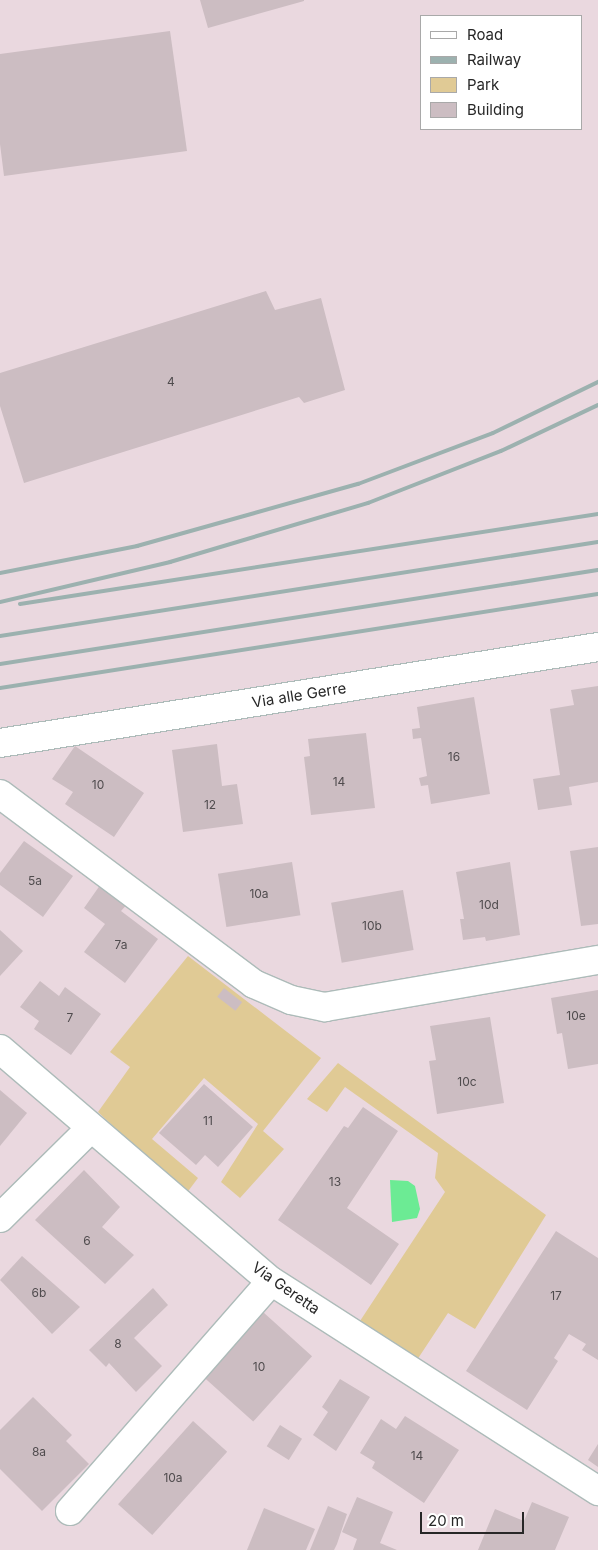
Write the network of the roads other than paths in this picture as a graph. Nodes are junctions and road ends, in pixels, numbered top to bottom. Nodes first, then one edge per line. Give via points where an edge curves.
1 (598, 647) edge
2 (0, 744) edge
3 (0, 794) edge
4 (598, 960) edge
5 (0, 1049) edge
6 (90, 1128) junction
7 (0, 1218) edge
8 (271, 1281) junction
9 (598, 1491) edge
10 (70, 1511) dead end

1 - 2 street, Via alle Gerre
3 - 4 street via 254,984 291,1000 325,1007
5 - 6 street, Via Geretta
6 - 7 street
6 - 8 street, Via Geretta
8 - 9 street, Via Geretta
8 - 10 street

